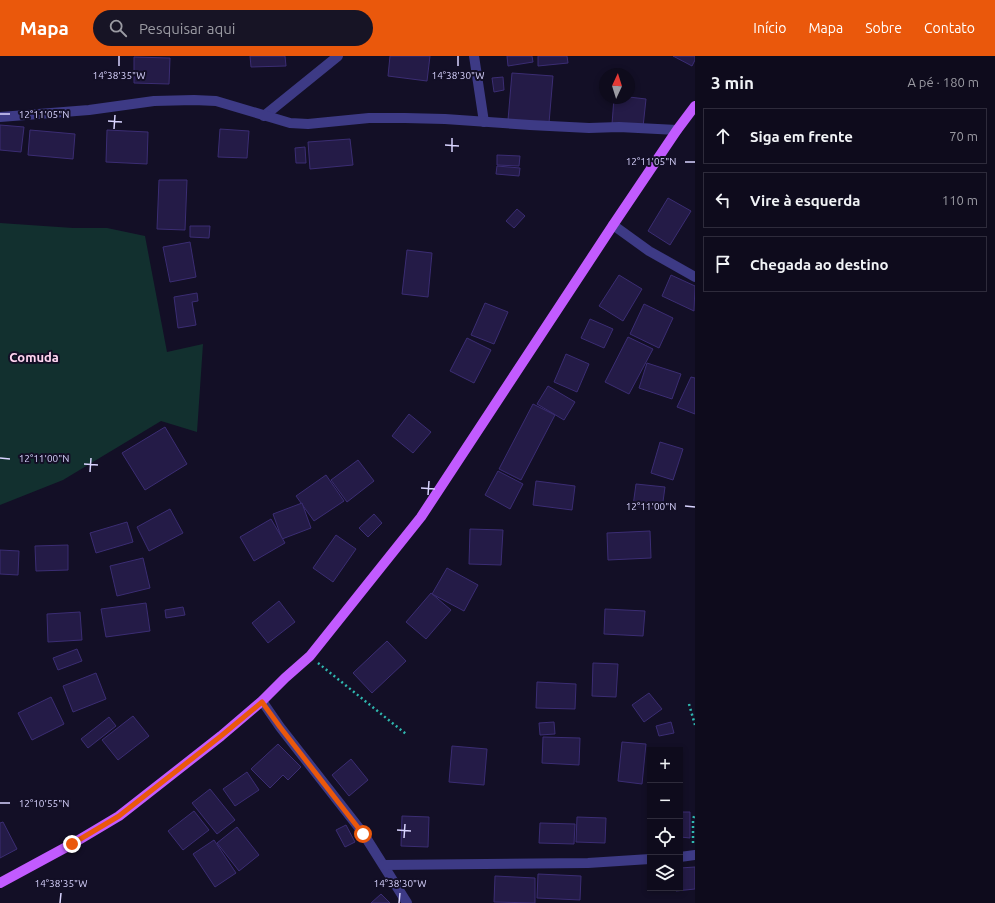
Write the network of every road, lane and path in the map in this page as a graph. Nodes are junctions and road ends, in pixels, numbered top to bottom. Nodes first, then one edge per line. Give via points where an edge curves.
1 (338, 56) edge
2 (474, 56) edge
3 (695, 106) edge
4 (0, 116) edge
5 (264, 116) junction
6 (484, 122) junction
7 (677, 130) junction
8 (613, 225) junction
9 (695, 277) edge
10 (310, 656) junction
11 (262, 702) junction
12 (689, 704) dead end
13 (695, 725) edge
14 (406, 734) dead end
15 (695, 814) edge
16 (695, 855) edge
17 (683, 857) edge
18 (647, 859) edge
19 (384, 866) junction
20 (0, 883) edge
21 (407, 903) edge

1 - 5 street
2 - 6 street
3 - 7 main road
4 - 5 street via 90,110 154,101 194,100 216,101
5 - 6 street via 290,123 308,124 369,118
6 - 7 street
7 - 8 main road
8 - 9 street via 649,251
8 - 10 main road via 421,517
10 - 11 main road
10 - 14 path
11 - 19 street via 363,834
11 - 20 main road via 119,816
12 - 13 path
15 - 16 path
16 - 17 street
18 - 19 street via 588,863
19 - 21 street

